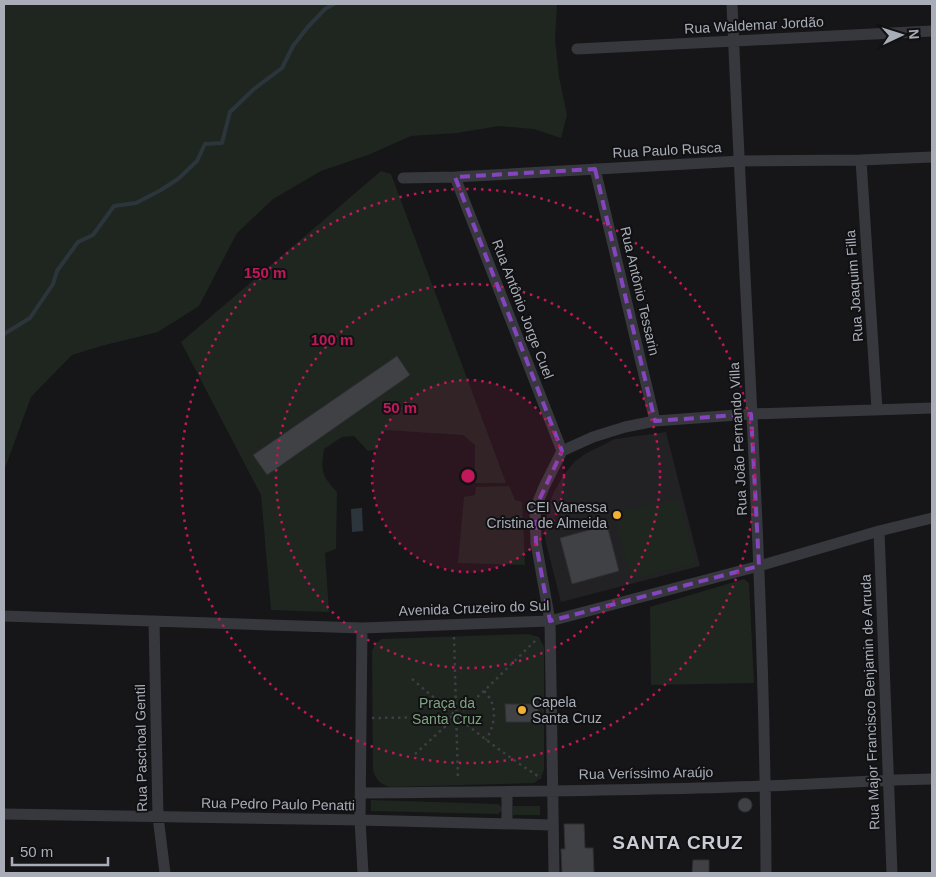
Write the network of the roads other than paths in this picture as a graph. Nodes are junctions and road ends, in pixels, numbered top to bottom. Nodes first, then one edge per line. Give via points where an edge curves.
1 (732, 4) edge
2 (932, 31) edge
3 (734, 40) junction
4 (577, 49) dead end
5 (932, 157) edge
6 (861, 160) junction
7 (740, 161) junction
8 (595, 169) junction
9 (456, 177) junction
10 (403, 178) dead end
11 (932, 408) edge
12 (877, 409) junction
13 (751, 414) junction
14 (655, 421) junction
15 (562, 451) junction
16 (932, 518) edge
17 (879, 531) junction
18 (759, 566) junction
19 (4, 616) edge
20 (154, 621) junction
21 (550, 622) junction
22 (362, 628) junction
23 (932, 779) edge
24 (888, 780) junction
25 (766, 786) junction
26 (552, 790) junction
27 (507, 792) junction
28 (361, 793) junction
29 (4, 814) edge
30 (158, 817) junction
31 (360, 820) junction
32 (507, 823) junction
33 (552, 825) junction
34 (165, 873) edge
35 (363, 873) edge
36 (554, 873) edge
37 (766, 873) edge
38 (892, 873) edge

1 - 3 street, Rua João Fernando Villa
2 - 3 street, Rua Waldemar Jordão
3 - 4 street, Rua Waldemar Jordão
3 - 7 street, Rua João Fernando Villa
5 - 6 street, Rua Paulo Rusca
6 - 7 street, Rua Paulo Rusca
6 - 12 street, Rua Joaquim Filla
7 - 8 street, Rua Paulo Rusca
7 - 13 street, Rua João Fernando Villa
8 - 9 street, Rua Paulo Rusca
8 - 14 street, Rua Antônio Tessarin
9 - 10 street, Rua Paulo Rusca
9 - 15 street, Rua Antônio Jorge Cuel
11 - 12 street
12 - 13 street
13 - 14 street
13 - 18 street, Rua João Fernando Villa
14 - 15 street via 625,426
15 - 21 street via 535,509 536,543
16 - 17 street, Avenida Cruzeiro do Sul
17 - 18 street, Avenida Cruzeiro do Sul
17 - 24 street, Rua Major Francisco Benjamin de Arruda
18 - 21 street, Avenida Cruzeiro do Sul
18 - 25 street, Rua João Fernando Villa
19 - 20 street, Avenida Cruzeiro do Sul
20 - 22 street, Avenida Cruzeiro do Sul
20 - 30 street, Rua Paschoal Gentil
21 - 22 street, Avenida Cruzeiro do Sul
21 - 26 street
22 - 28 street
23 - 24 street, Rua Veríssimo Araújo
24 - 25 street, Rua Veríssimo Araújo
24 - 38 street, Rua Major Francisco Benjamin de Arruda
25 - 26 street, Rua Veríssimo Araújo
25 - 37 street, Rua João Fernando Villa
26 - 27 street, Rua Veríssimo Araújo
26 - 33 street
27 - 28 street, Rua Veríssimo Araújo
27 - 32 street
28 - 31 street
29 - 30 street, Rua Pedro Paulo Penatti
30 - 31 street, Rua Pedro Paulo Penatti
30 - 34 street, Rua Paschoal Gentil
31 - 32 street, Rua Pedro Paulo Penatti
31 - 35 street
32 - 33 street, Rua Pedro Paulo Penatti
33 - 36 street

